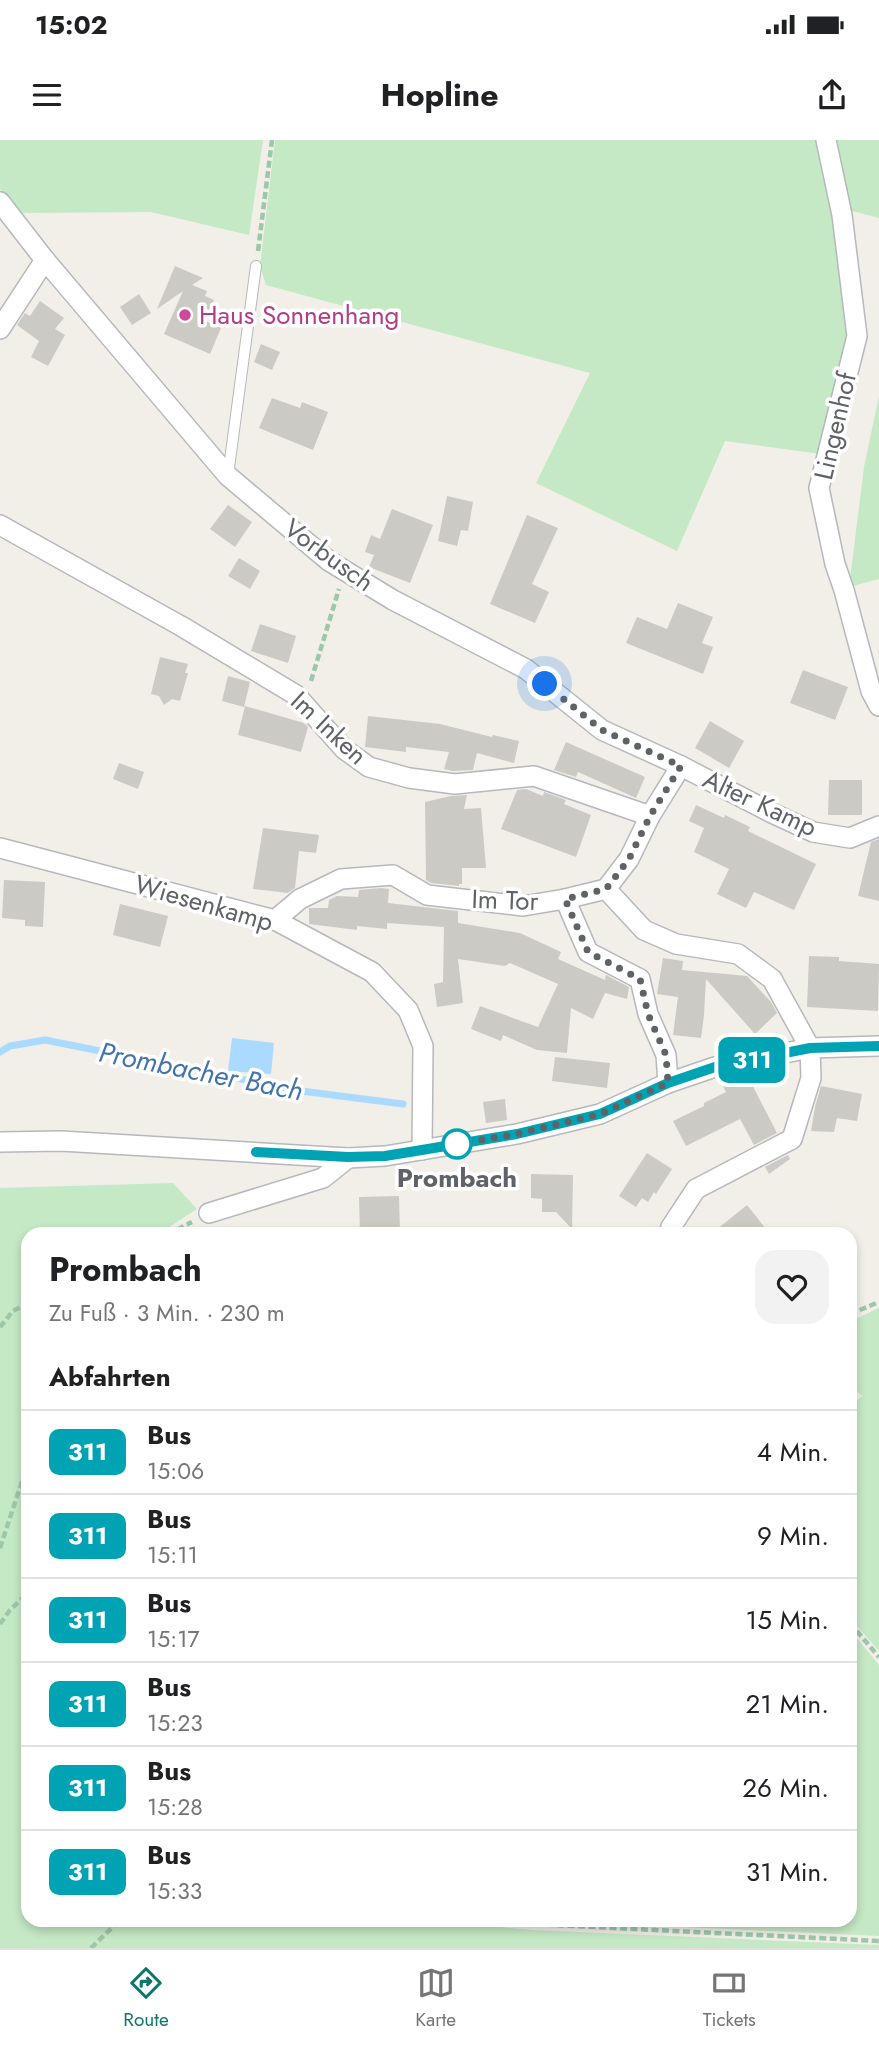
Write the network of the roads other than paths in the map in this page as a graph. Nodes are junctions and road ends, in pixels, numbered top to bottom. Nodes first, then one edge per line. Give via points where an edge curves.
1 (826, 140) edge
2 (0, 202) edge
3 (45, 260) junction
4 (256, 266) road end
5 (0, 329) edge
6 (228, 476) junction
7 (0, 526) edge
8 (879, 706) edge
9 (681, 766) junction
10 (650, 816) junction
11 (879, 827) edge
12 (0, 848) edge
13 (606, 889) junction
14 (565, 899) junction
15 (275, 920) junction
16 (879, 1046) edge
17 (810, 1048) junction
18 (668, 1083) junction
19 (0, 1142) edge
20 (422, 1150) junction
21 (348, 1157) junction
22 (209, 1213) road end
23 (671, 1227) edge

1 - 8 street, Lingenhof via 842,215 857,336 819,488 835,564
2 - 3 street, Vorbusch
3 - 5 street
3 - 6 street, Vorbusch
4 - 6 lane
6 - 9 street, Vorbusch via 344,571 526,669 602,730
7 - 10 street, Im Inken via 296,695 344,749 369,767 455,784 534,776
9 - 10 street
9 - 11 street, Alter Kamp via 813,832 850,838
10 - 13 street via 629,859
12 - 15 street, Wiesenkamp
13 - 14 street, Im Tor
13 - 17 street via 643,930 676,944 738,954 772,979
14 - 15 street, Im Tor via 523,906 428,895 393,875 341,880 300,899
14 - 18 street via 588,952 640,979 648,1014 666,1055
15 - 20 street, Wiesenkamp via 372,972 408,1010 423,1046
16 - 17 street
17 - 18 street via 715,1067
17 - 23 street via 811,1078 792,1139 696,1189
18 - 20 street via 600,1114
19 - 21 street via 61,1141
20 - 21 street
21 - 22 street via 323,1178

